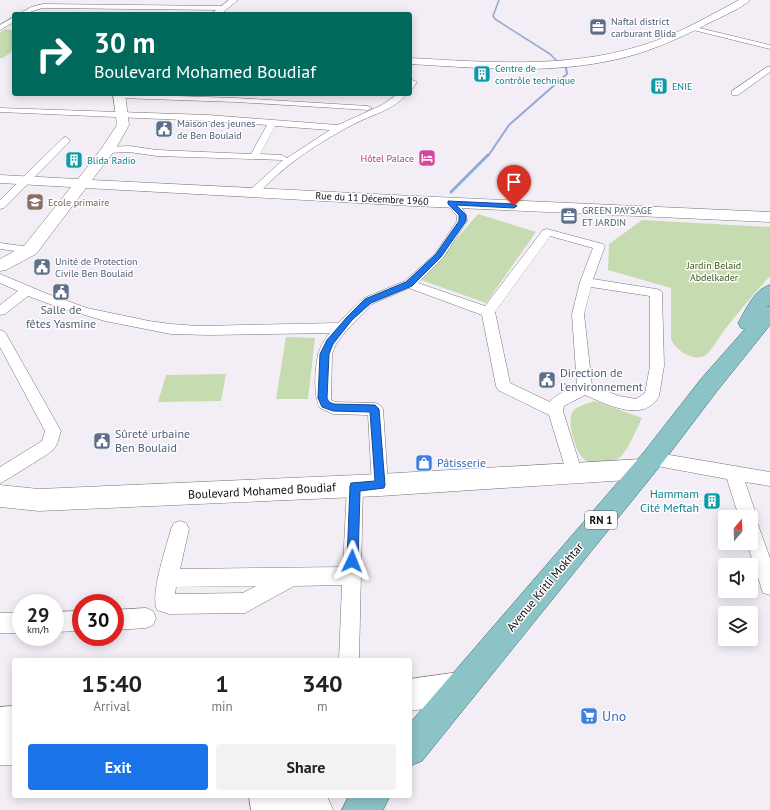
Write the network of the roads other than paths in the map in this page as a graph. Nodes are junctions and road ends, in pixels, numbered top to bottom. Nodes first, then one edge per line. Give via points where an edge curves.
1 (234, 0) edge
2 (746, 0) edge
3 (223, 8) junction
4 (26, 12) edge
5 (218, 12) edge
6 (3, 23) edge
7 (0, 28) edge
8 (691, 28) junction
9 (770, 47) edge
10 (412, 61) edge
11 (770, 69) edge
12 (735, 93) dead end
13 (119, 96) edge
14 (179, 96) edge
15 (400, 96) edge
16 (238, 97) edge
17 (318, 103) junction
18 (368, 108) dead end
19 (0, 110) edge
20 (123, 114) junction
21 (272, 124) junction
22 (298, 126) junction
23 (340, 128) junction
24 (66, 140) dead end
25 (129, 149) junction
26 (246, 149) dead end
27 (108, 150) junction
28 (254, 157) junction
29 (282, 158) dead end
30 (0, 179) edge
31 (26, 180) junction
32 (83, 183) junction
33 (254, 192) junction
34 (450, 202) junction
35 (0, 206) edge
36 (745, 216) junction
37 (770, 217) edge
38 (770, 220) edge
39 (0, 246) edge
40 (30, 250) junction
41 (0, 266) edge
42 (0, 278) edge
43 (586, 282) junction
44 (409, 284) junction
45 (26, 291) junction
46 (770, 291) edge
47 (0, 311) edge
48 (488, 312) junction
49 (770, 312) edge
50 (341, 328) junction
51 (770, 331) edge
52 (0, 335) edge
53 (740, 348) junction
54 (585, 389) junction
55 (555, 411) junction
56 (647, 464) junction
57 (574, 472) junction
58 (733, 472) junction
59 (0, 476) edge
60 (770, 479) edge
61 (380, 485) junction
62 (355, 486) junction
63 (0, 496) edge
64 (746, 510) edge
65 (180, 529) dead end
66 (758, 549) edge
67 (352, 576) junction
68 (292, 577) junction
69 (168, 578) junction
70 (770, 586) edge
71 (146, 618) dead end
72 (124, 619) edge
73 (12, 623) edge
74 (0, 624) edge
75 (349, 658) edge
76 (459, 688) junction
77 (412, 695) edge
78 (12, 722) edge
79 (0, 723) edge
80 (412, 747) edge
81 (0, 748) edge
82 (12, 748) edge
83 (267, 798) edge
84 (283, 798) edge
85 (307, 798) edge
86 (370, 798) edge
87 (269, 810) edge
88 (292, 810) edge
89 (315, 810) edge
90 (360, 810) edge

1 - 3 main road
2 - 8 main road
3 - 4 street via 43,6
3 - 5 main road
6 - 7 street
8 - 9 street
8 - 10 main road via 640,50 575,62 522,65
11 - 12 street
13 - 20 main road
14 - 16 street
15 - 23 street
16 - 17 street
17 - 18 street
17 - 22 street
19 - 20 street
20 - 21 street
20 - 27 main road via 123,125
21 - 22 street
21 - 28 street
22 - 23 street
23 - 33 street via 264,180
24 - 31 street
25 - 26 street via 150,146
25 - 27 street
25 - 28 street
27 - 32 main road
28 - 29 street
30 - 31 main road, Rue du 11 Décembre 1960
31 - 32 main road, Rue du 11 Décembre 1960
31 - 35 street
32 - 33 main road, Rue du 11 Décembre 1960
32 - 40 main road
33 - 34 main road, Rue du 11 Décembre 1960
34 - 36 main road, Rue du 11 Décembre 1960
34 - 44 street via 462,215 462,221 439,256
36 - 37 main road, Rue du 11 Décembre 1960
36 - 38 main road, Rue du 11 Décembre 1960
39 - 40 street
40 - 41 main road
42 - 45 street
43 - 48 street via 599,246 546,232
43 - 54 street via 578,314
43 - 54 street via 656,293 657,366 652,396 643,403 622,403
44 - 48 street
44 - 50 street via 368,301
45 - 47 street
45 - 50 street via 71,308 118,320 172,329
46 - 53 main road, RN 1 via 747,323
48 - 55 street via 503,386
49 - 53 main road, Avenue Kritli Mokhtar / RN 1
50 - 61 street via 330,342 325,354 323,398 325,404 333,408 375,409
51 - 53 main road, RN 1 via 762,338
52 - 59 street via 54,431 48,445
53 - 56 main road, Avenue Kritli Mokhtar / RN 1
54 - 55 street via 557,403
55 - 57 street
56 - 57 main road, Boulevard Mohamed Boudiaf
56 - 58 street
56 - 76 main road, Avenue Kritli Mokhtar / RN 1
57 - 61 main road, Boulevard Mohamed Boudiaf
58 - 60 street
58 - 64 street
61 - 62 main road, Boulevard Mohamed Boudiaf
62 - 63 main road, Boulevard Mohamed Boudiaf via 39,500
62 - 67 street
65 - 69 street
66 - 70 street
67 - 68 street
67 - 75 street
68 - 69 street
68 - 69 street via 245,603 177,604 164,603
71 - 72 street
73 - 74 street
76 - 77 main road
76 - 80 main road, Avenue Kritli Mokhtar / RN 1
78 - 79 main road
81 - 82 main road
83 - 87 main road
84 - 88 main road
85 - 89 main road
86 - 90 main road

